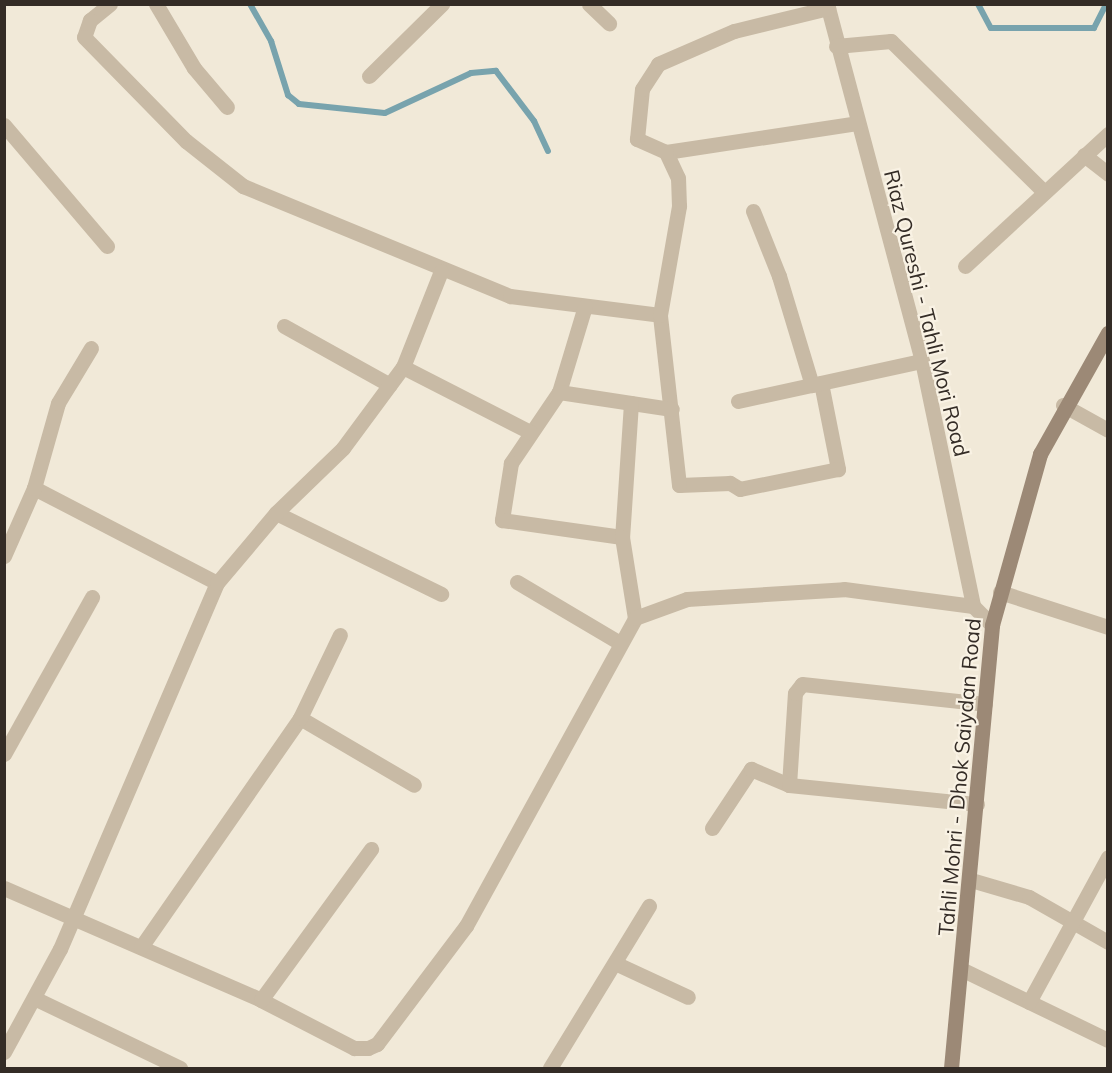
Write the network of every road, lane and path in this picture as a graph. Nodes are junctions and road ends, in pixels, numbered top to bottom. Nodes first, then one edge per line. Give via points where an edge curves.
1 (110, 4) edge
2 (156, 4) edge
3 (589, 4) edge
4 (440, 5) edge
5 (827, 6) edge
6 (609, 23) dead end
7 (836, 45) junction
8 (369, 76) dead end
9 (227, 106) dead end
10 (857, 123) junction
11 (4, 125) edge
12 (1107, 134) edge
13 (666, 152) junction
14 (1084, 155) junction
15 (1107, 174) edge
16 (1044, 192) junction
17 (753, 212) dead end
18 (107, 246) dead end
19 (965, 266) dead end
20 (441, 271) junction
21 (585, 306) junction
22 (660, 315) junction
23 (284, 326) dead end
24 (1107, 333) edge
25 (91, 348) dead end
26 (922, 361) junction
27 (403, 367) junction
28 (817, 384) junction
29 (390, 385) junction
30 (559, 392) junction
31 (738, 401) dead end
32 (630, 403) junction
33 (1064, 405) junction
34 (672, 409) junction
35 (1107, 430) edge
36 (530, 432) junction
37 (34, 488) junction
38 (276, 513) junction
39 (622, 537) junction
40 (4, 556) edge
41 (517, 582) dead end
42 (217, 583) junction
43 (1000, 592) junction
44 (441, 594) dead end
45 (92, 597) dead end
46 (973, 606) junction
47 (635, 618) junction
48 (992, 625) junction
49 (1107, 627) edge
50 (340, 635) dead end
51 (620, 643) junction
52 (985, 704) junction
53 (300, 718) junction
54 (4, 754) edge
55 (414, 784) dead end
56 (789, 784) junction
57 (977, 804) junction
58 (712, 828) dead end
59 (371, 849) dead end
60 (1107, 857) edge
61 (971, 880) junction
62 (4, 888) edge
63 (649, 906) dead end
64 (73, 920) junction
65 (1075, 921) junction
66 (1107, 942) edge
67 (141, 947) junction
68 (617, 964) junction
69 (962, 969) junction
70 (688, 997) dead end
71 (34, 998) junction
72 (261, 1000) junction
73 (1029, 1002) junction
74 (1107, 1040) edge
75 (4, 1052) edge
76 (180, 1068) edge
77 (550, 1068) edge
78 (951, 1068) edge

1 - 20 street via 90,20 84,37 186,141 269,200
2 - 9 street via 194,68
3 - 6 street
4 - 8 street
5 - 7 street, Riaz Qureshi - Tahli Mori Road
5 - 13 street via 734,31 658,64 642,89 637,139
7 - 10 street, Riaz Qureshi - Tahli Mori Road
7 - 16 street via 891,41
10 - 13 street
10 - 26 street, Riaz Qureshi - Tahli Mori Road
11 - 18 street
12 - 14 street
13 - 22 street via 678,178 679,206
14 - 15 street
14 - 16 street
16 - 19 street
17 - 28 street
20 - 21 street via 518,298
20 - 27 street
21 - 22 street
21 - 30 street
22 - 34 street
23 - 29 street
24 - 33 street, Tahli Mohri - Dhok Saiydan Road
25 - 37 street via 58,404
26 - 28 street
26 - 46 street, Riaz Qureshi - Tahli Mori Road
27 - 29 street
27 - 36 street
28 - 31 street
28 - 34 street via 838,469 740,489 730,483 679,485
29 - 38 street via 343,448
30 - 32 street
30 - 36 street
32 - 34 street
32 - 39 street
33 - 35 street
33 - 43 street, Tahli Mohri - Dhok Saiydan Road via 1040,454
36 - 39 street via 511,463 502,520
37 - 40 street
37 - 42 street
38 - 42 street
38 - 44 street
39 - 47 street
41 - 51 street
42 - 64 street
43 - 48 street, Tahli Mohri - Dhok Saiydan Road
43 - 49 street
45 - 54 street
46 - 47 street via 844,589 687,599
46 - 48 street
47 - 51 street
48 - 52 street, Tahli Mohri - Dhok Saiydan Road
50 - 53 street
51 - 72 street via 466,926 376,1044 354,1048
52 - 56 street via 802,684 795,693
52 - 57 street, Tahli Mohri - Dhok Saiydan Road
53 - 55 street
53 - 67 street
56 - 57 street
56 - 58 street via 751,769
57 - 61 street, Tahli Mohri - Dhok Saiydan Road
59 - 72 street
60 - 65 street
61 - 65 street via 1029,897
61 - 69 street, Tahli Mohri - Dhok Saiydan Road
62 - 64 street
63 - 68 street
64 - 67 street
64 - 71 street
65 - 66 street
65 - 73 street
67 - 72 street
68 - 70 street
68 - 77 street
69 - 73 street
69 - 78 street, Tahli Mohri - Dhok Saiydan Road
71 - 75 street
71 - 76 street
73 - 74 street

